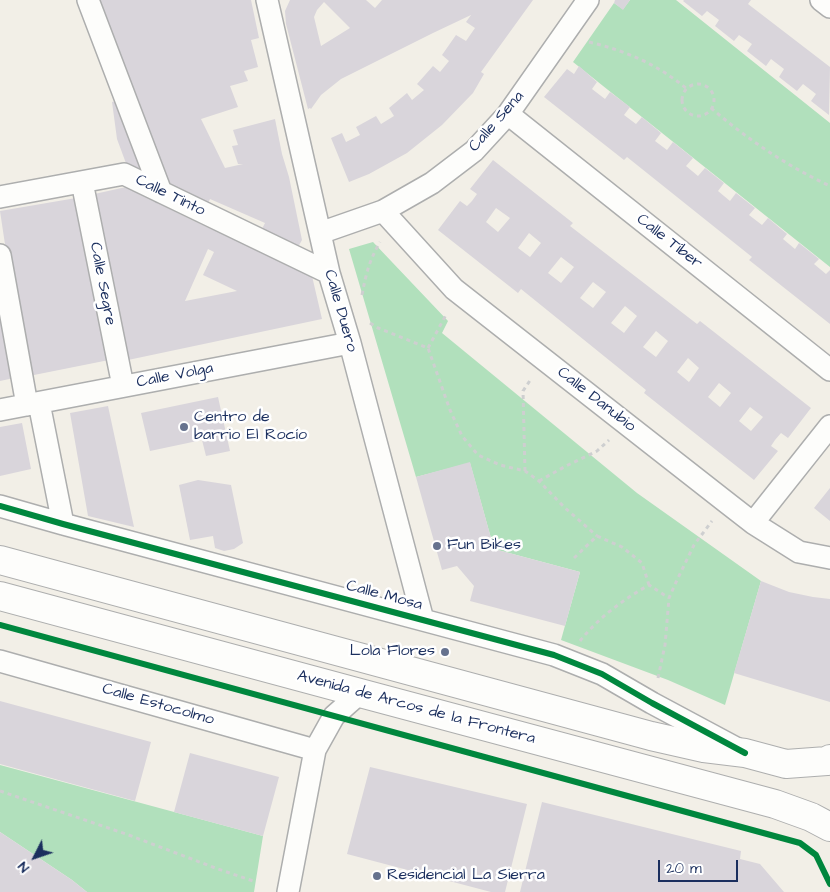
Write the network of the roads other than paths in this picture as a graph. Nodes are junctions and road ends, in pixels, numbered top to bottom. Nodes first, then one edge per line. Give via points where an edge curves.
1 (88, 0) edge
2 (267, 0) edge
3 (588, 0) edge
4 (821, 0) edge
5 (830, 7) edge
6 (508, 114) junction
7 (82, 182) junction
8 (161, 192) junction
9 (0, 197) edge
10 (383, 211) junction
11 (320, 234) junction
12 (0, 255) edge
13 (329, 273) junction
14 (350, 343) junction
15 (830, 370) edge
16 (123, 386) junction
17 (33, 404) junction
18 (0, 410) edge
19 (830, 426) edge
20 (0, 506) edge
21 (753, 523) junction
22 (63, 524) junction
23 (830, 558) edge
24 (0, 560) edge
25 (0, 596) edge
26 (423, 620) junction
27 (0, 661) edge
28 (360, 693) junction
29 (315, 750) junction
30 (745, 753) junction
31 (830, 759) edge
32 (830, 828) edge
33 (288, 892) edge

1 - 8 street
2 - 11 street, Calle Duero
3 - 6 street, Calle Sena
4 - 5 street
6 - 10 street, Calle Sena via 474,151 432,183
6 - 15 street, Calle Tíber
7 - 8 street, Calle Tinto via 124,174
7 - 9 street, Calle Tinto
7 - 16 street, Calle Segre
8 - 13 street, Calle Tinto
10 - 11 street, Calle Sena
10 - 21 street, Calle Danubio via 454,289
11 - 13 street, Calle Duero
12 - 17 street
13 - 14 street, Calle Duero via 351,317
14 - 16 street, Calle Volga
14 - 26 street, Calle Duero
16 - 17 street, Calle Volga
17 - 18 street, Calle Volga
17 - 22 street
19 - 21 street
20 - 22 street, Calle Mosa
21 - 23 street, Calle Danubio via 799,552
22 - 26 street, Calle Mosa
24 - 30 main road, Avenida de Arcos de la Frontera via 651,736
25 - 28 main road, Avenida de Arcos de la Frontera
26 - 30 street, Calle Mosa via 554,655 602,674
27 - 29 street, Calle Estocolmo
28 - 29 street via 334,716
28 - 32 main road, Avenida de Arcos de la Frontera via 775,804
29 - 33 street
30 - 31 main road, Avenida de Arcos de la Frontera via 786,764

